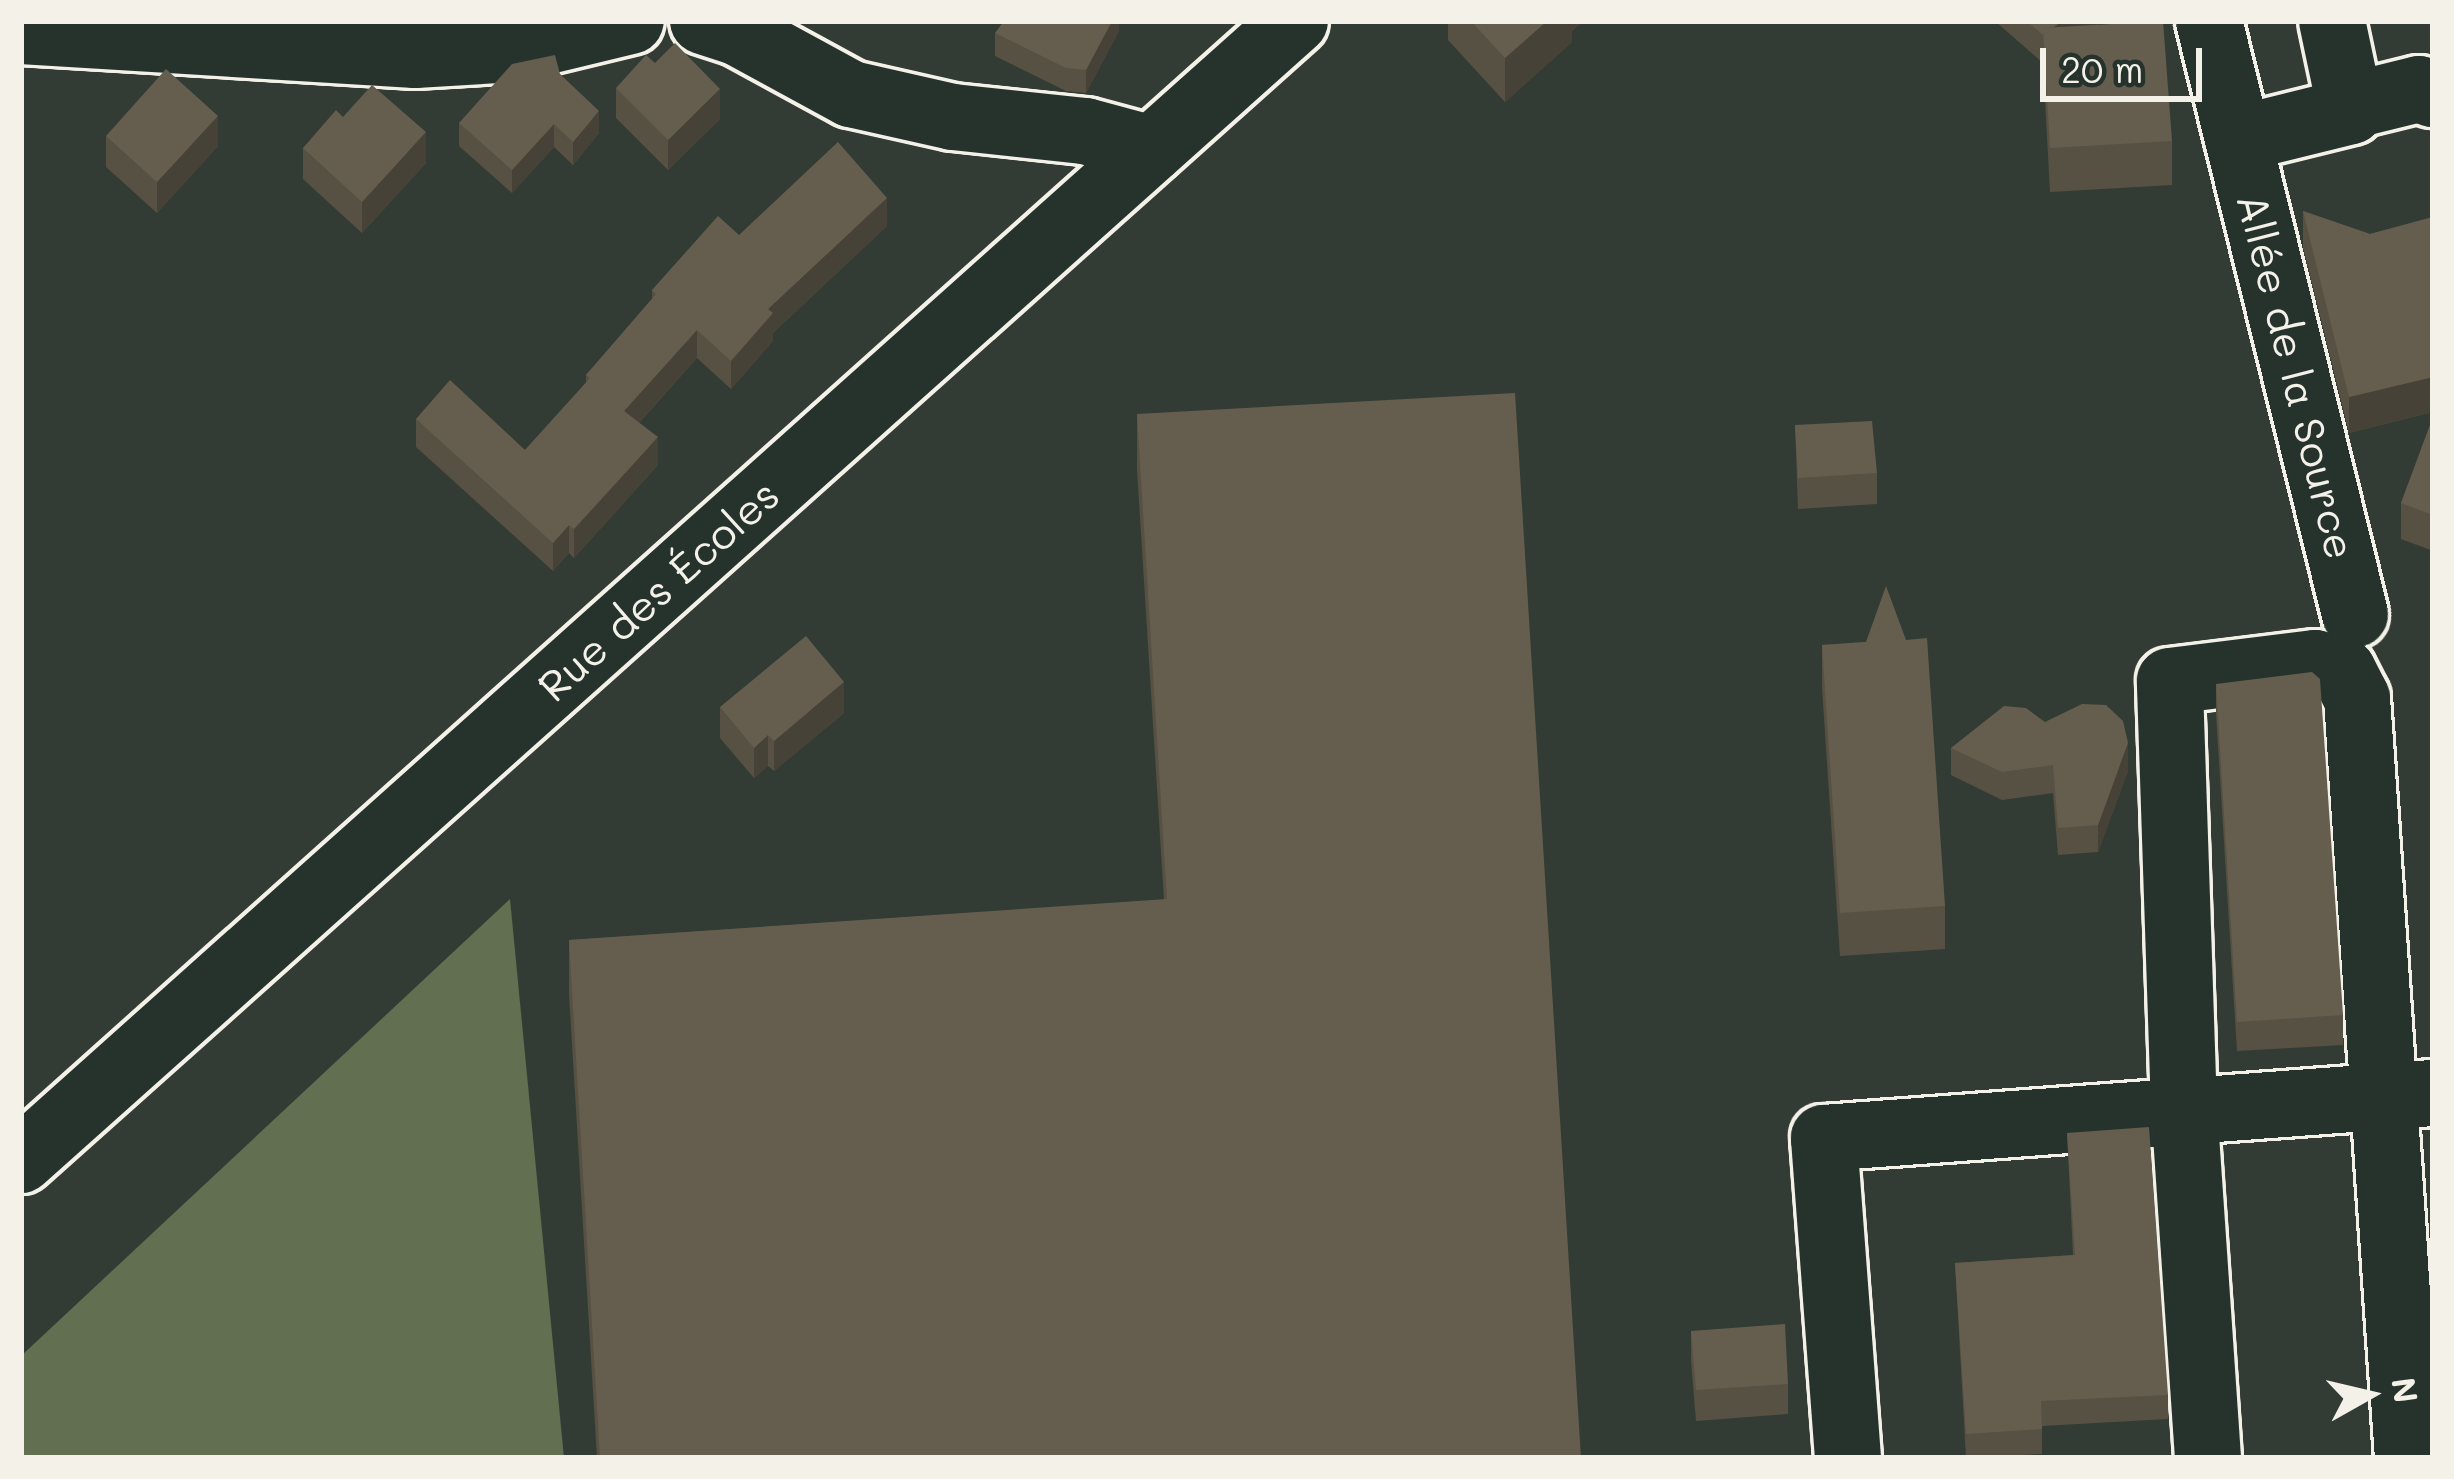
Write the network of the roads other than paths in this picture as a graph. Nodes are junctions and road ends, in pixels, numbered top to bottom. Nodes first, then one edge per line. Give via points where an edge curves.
1 (631, 21) edge
2 (703, 21) edge
3 (1295, 21) edge
4 (2209, 21) edge
5 (2332, 21) edge
6 (21, 32) edge
7 (2433, 94) edge
8 (2350, 106) junction
9 (2238, 139) junction
10 (1152, 149) junction
11 (2350, 643) junction
12 (2409, 1094) edge
13 (2183, 1109) junction
14 (21, 1160) edge
15 (1848, 1458) edge
16 (2208, 1458) edge
17 (2408, 1458) edge

1 - 6 street via 515,49 415,56
2 - 10 street via 851,94
3 - 10 street, Rue des Écoles
4 - 9 street, Allée de la Source
5 - 8 street
7 - 8 street via 2420,89
8 - 9 street
9 - 11 street, Allée de la Source
10 - 14 street, Rue des Écoles
11 - 12 street, Allée de la Source
11 - 13 street via 2315,663 2170,681
12 - 13 street
12 - 17 street, Allée de la Source
13 - 15 street via 1824,1138
13 - 16 street

